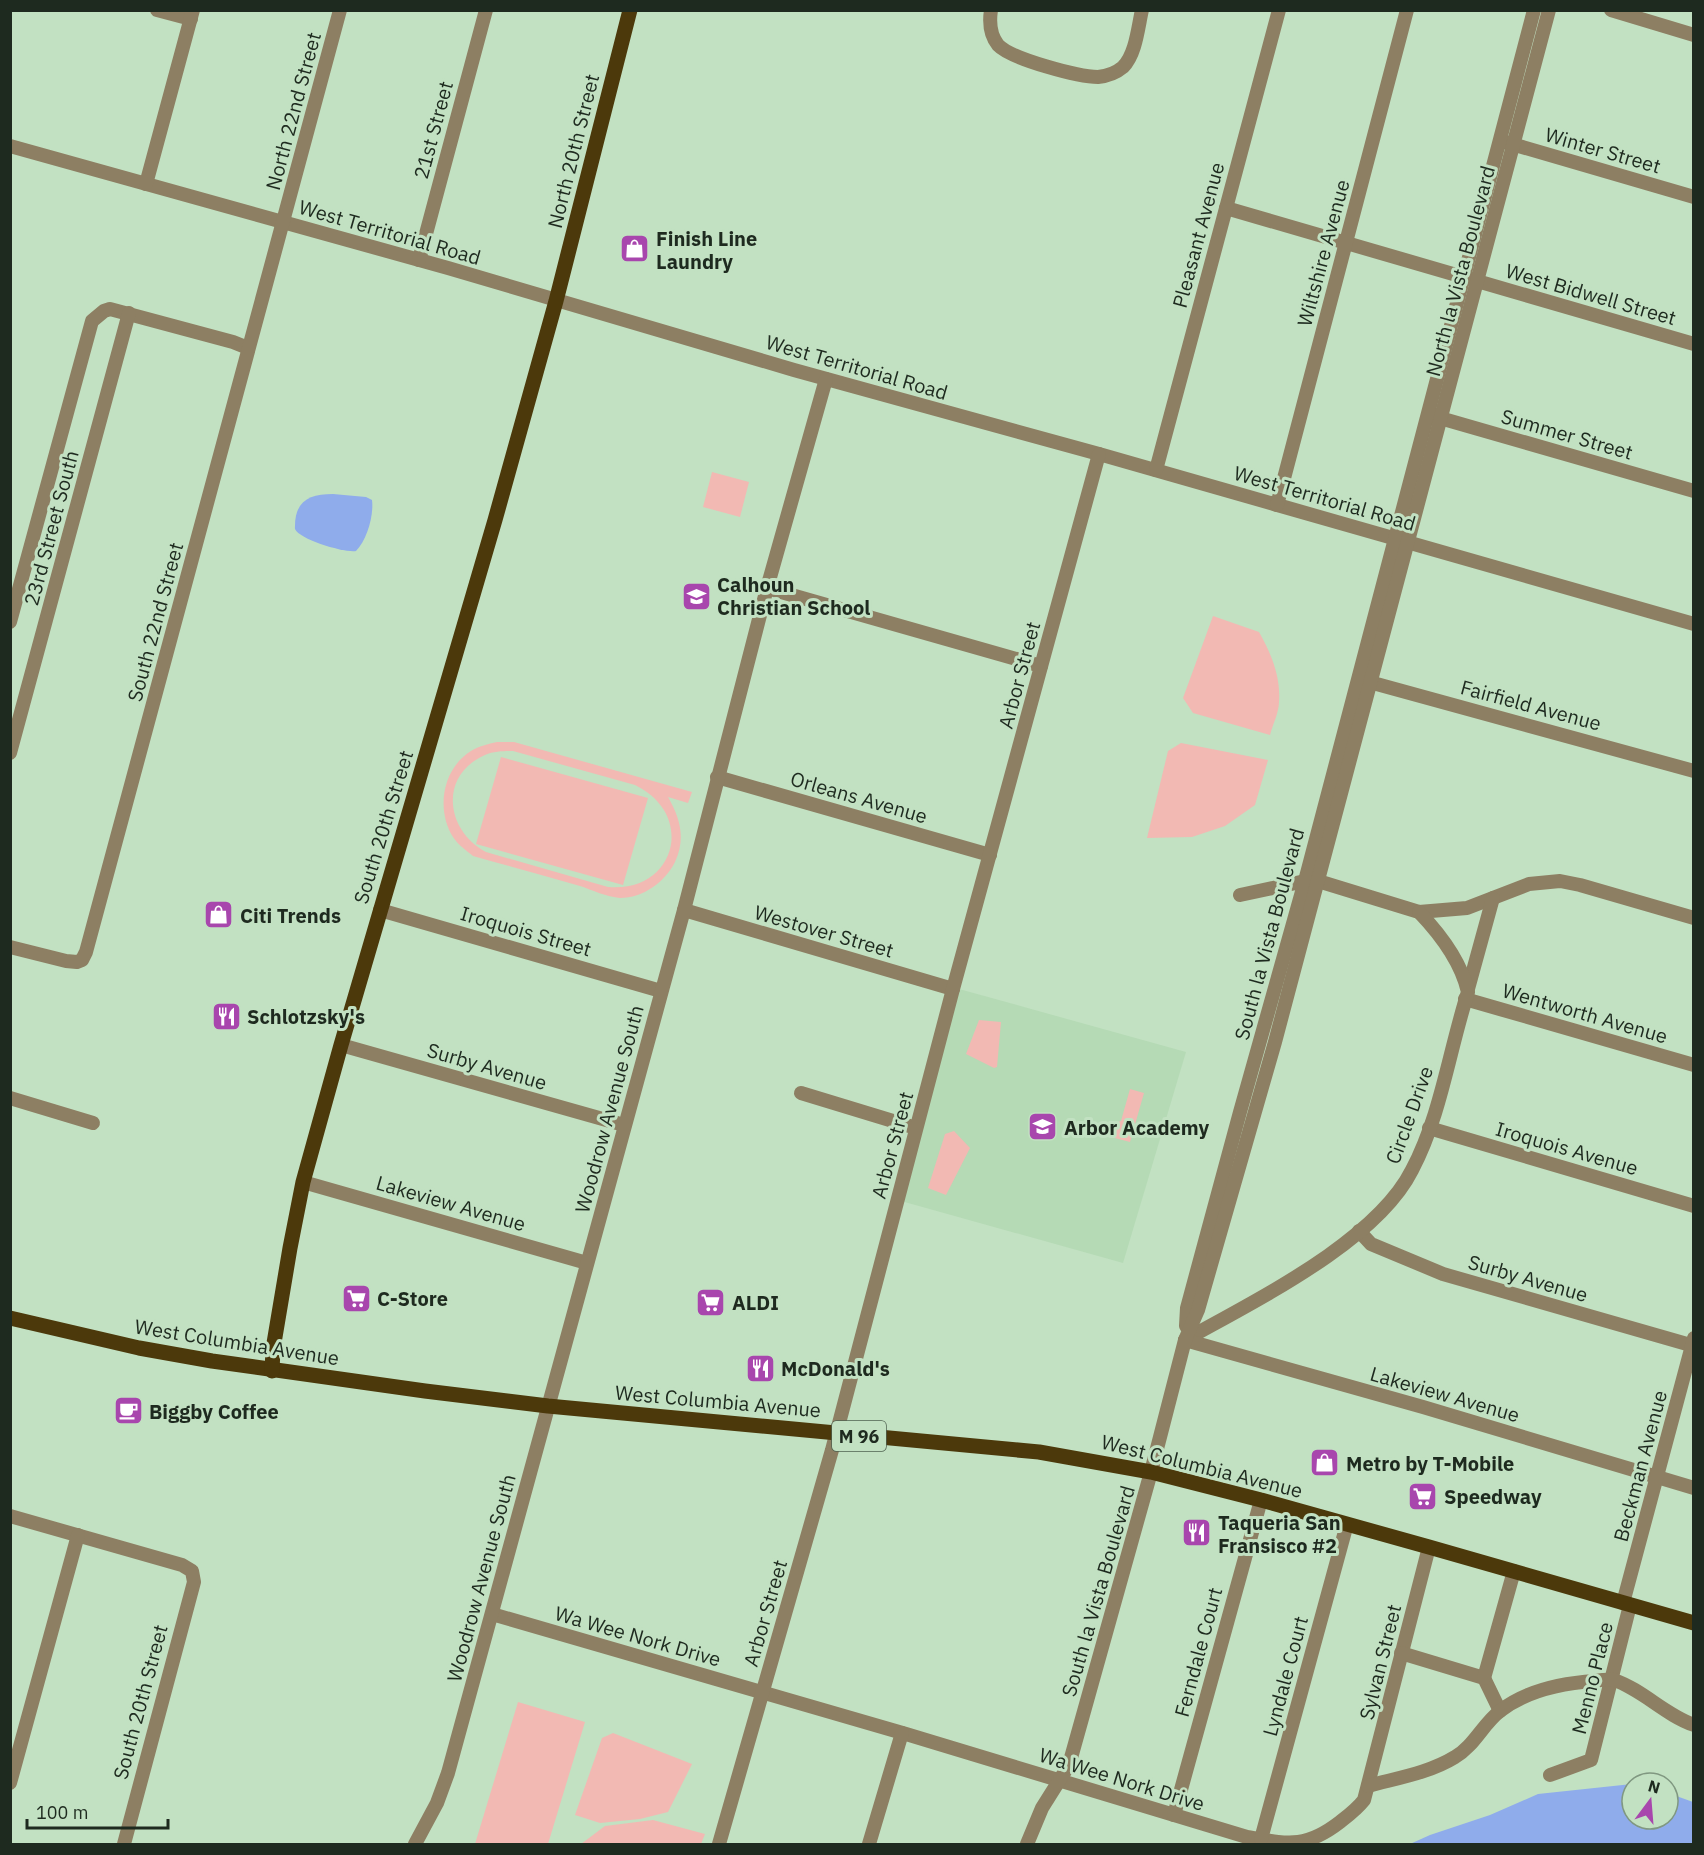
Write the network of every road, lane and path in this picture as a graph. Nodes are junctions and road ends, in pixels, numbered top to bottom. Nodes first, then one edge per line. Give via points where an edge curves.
1 (157, 10) edge
2 (340, 10) edge
3 (486, 10) edge
4 (630, 10) edge
5 (991, 10) edge
6 (1142, 10) edge
7 (1279, 10) edge
8 (1407, 10) edge
9 (1534, 10) edge
10 (1549, 10) edge
11 (1611, 10) edge
12 (192, 15) edge
13 (1694, 35) edge
14 (1507, 143) junction
15 (10, 146) edge
16 (146, 184) junction
17 (1694, 197) edge
18 (1226, 208) junction
19 (283, 222) junction
20 (1347, 243) junction
21 (419, 260) junction
22 (1471, 280) junction
23 (556, 301) junction
24 (129, 314) junction
25 (1694, 344) edge
26 (248, 348) junction
27 (826, 379) junction
28 (1435, 416) junction
29 (1100, 454) junction
30 (1156, 470) junction
31 (1694, 492) edge
32 (1277, 505) junction
33 (1402, 540) junction
34 (767, 588) junction
35 (10, 622) edge
36 (1694, 624) edge
37 (1041, 666) junction
38 (1364, 680) junction
39 (11, 749) edge
40 (1694, 771) edge
41 (717, 777) junction
42 (990, 855) junction
43 (1312, 881) junction
44 (1240, 895) dead end
45 (1493, 898) junction
46 (380, 910) junction
47 (684, 910) junction
48 (1419, 912) junction
49 (1694, 918) edge
50 (10, 947) edge
51 (953, 989) junction
52 (661, 991) junction
53 (1467, 995) junction
54 (340, 1045) junction
55 (1694, 1065) edge
56 (801, 1093) dead end
57 (10, 1098) edge
58 (93, 1123) dead end
59 (624, 1125) junction
60 (916, 1128) junction
61 (1429, 1128) junction
62 (303, 1182) junction
63 (1694, 1206) edge
64 (1359, 1232) junction
65 (587, 1263) junction
66 (10, 1318) edge
67 (1185, 1340) junction
68 (1693, 1343) edge
69 (272, 1371) junction
70 (548, 1406) junction
71 (835, 1433) junction
72 (1151, 1472) junction
73 (1657, 1477) junction
74 (1694, 1488) edge
75 (1261, 1500) junction
76 (10, 1516) edge
77 (1347, 1524) junction
78 (78, 1535) junction
79 (1429, 1546) junction
80 (1514, 1571) junction
81 (1627, 1604) junction
82 (492, 1614) junction
83 (1694, 1623) edge
84 (1401, 1653) junction
85 (1484, 1678) junction
86 (1612, 1679) junction
87 (763, 1692) junction
88 (1500, 1712) junction
89 (1694, 1725) edge
90 (902, 1733) junction
91 (1550, 1775) dead end
92 (1059, 1781) junction
93 (10, 1783) edge
94 (1368, 1786) junction
95 (1174, 1815) junction
96 (1261, 1839) junction
97 (1309, 1843) edge
98 (124, 1845) edge
99 (416, 1845) edge
100 (718, 1845) edge
101 (869, 1845) edge
102 (1027, 1845) edge

1 - 12 street
2 - 19 street, North 22nd Street
3 - 21 street, 21st Street
4 - 23 main road, North 20th Street
5 - 6 street via 994,40 1011,54 1097,77 1126,64
7 - 18 street, Pleasant Avenue
8 - 20 street, Wiltshire Avenue
9 - 14 street, North la Vista Boulevard
10 - 14 street, North la Vista Boulevard
11 - 13 street
12 - 16 street
14 - 17 street, Winter Street
14 - 22 street, North la Vista Boulevard
15 - 16 street, West Territorial Road
16 - 19 street, West Territorial Road
18 - 20 street, West Bidwell Street
18 - 30 street, Pleasant Avenue
19 - 21 street, West Territorial Road
19 - 26 street, South 22nd Street
20 - 22 street, West Bidwell Street
20 - 32 street, Wiltshire Avenue
21 - 23 street, West Territorial Road
22 - 25 street, West Bidwell Street
22 - 28 street, North la Vista Boulevard
23 - 27 street, West Territorial Road
23 - 46 main road, South 20th Street
24 - 26 street
24 - 35 street, 23rd Street South via 110,309 97,315 88,333
24 - 39 street, 23rd Street South
26 - 50 street, South 22nd Street via 86,952 82,960 67,961
27 - 29 street, West Territorial Road
27 - 34 street, Woodrow Avenue South
28 - 31 street, Summer Street
28 - 33 street, North la Vista Boulevard
29 - 30 street, West Territorial Road
29 - 37 street, Arbor Street
30 - 32 street, West Territorial Road
32 - 33 street, West Territorial Road
33 - 36 street, West Territorial Road
33 - 38 street, South la Vista Boulevard
34 - 37 street
34 - 41 street, Woodrow Avenue South
37 - 42 street, Arbor Street
38 - 40 street, Fairfield Avenue
38 - 43 street, South la Vista Boulevard
41 - 42 street, Orleans Avenue
41 - 47 street, Woodrow Avenue South
42 - 51 street, Arbor Street
43 - 44 street
43 - 48 street
43 - 67 street, South la Vista Boulevard via 1187,1308
45 - 48 street via 1467,908
45 - 49 street via 1529,884 1560,881
45 - 53 street, Circle Drive
46 - 52 street, Iroquois Street
46 - 54 main road, South 20th Street
47 - 51 street, Westover Street
47 - 52 street, Woodrow Avenue South
48 - 53 street via 1436,929 1453,956 1466,982
51 - 60 street, Arbor Street
52 - 59 street, Woodrow Avenue South
53 - 55 street, Wentworth Avenue
53 - 61 street, Circle Drive
54 - 59 street, Surby Avenue
54 - 62 main road, South 20th Street
56 - 60 street
57 - 58 street
59 - 65 street, Woodrow Avenue South
60 - 71 street, Arbor Street
61 - 63 street, Iroquois Avenue
61 - 64 street, Circle Drive via 1412,1171 1390,1202
62 - 65 street, Lakeview Avenue
62 - 69 main road, South 20th Street
64 - 67 street, Circle Drive via 1329,1255
64 - 68 street, Surby Avenue via 1371,1244 1443,1274
65 - 70 street, Woodrow Avenue South
66 - 69 main road, West Columbia Avenue / M 96 via 141,1349
67 - 72 street, South la Vista Boulevard
67 - 73 street, Lakeview Avenue
68 - 73 street, Beckman Avenue
69 - 70 main road, West Columbia Avenue / M 96
70 - 71 main road, West Columbia Avenue / M 96
70 - 82 street, Woodrow Avenue South
71 - 72 main road, West Columbia Avenue / M 96 via 1039,1452
71 - 87 street, Arbor Street
72 - 75 main road, West Columbia Avenue / M 96
72 - 92 street, South la Vista Boulevard via 1070,1765
73 - 74 street, Lakeview Avenue
73 - 81 street, Beckman Avenue
75 - 77 main road, West Columbia Avenue / M 96
75 - 95 street, Ferndale Court
76 - 78 street
77 - 79 main road, West Columbia Avenue / M 96
77 - 96 street, Lyndale Court
78 - 93 street
78 - 98 street, South 20th Street via 182,1565 192,1571 195,1582
79 - 80 main road, West Columbia Avenue / M 96
79 - 84 street, Sylvan Street
80 - 81 main road, West Columbia Avenue / M 96
80 - 85 street
81 - 83 main road, West Columbia Avenue / M 96
81 - 86 street, Menno Place
82 - 87 street, Wa Wee Nork Drive
82 - 99 street, Woodrow Avenue South via 448,1773
84 - 85 street
84 - 94 street, Sylvan Street
85 - 88 street
86 - 88 street via 1539,1691
86 - 89 street
86 - 91 street, Menno Place via 1591,1760
87 - 90 street, Wa Wee Nork Drive
87 - 100 street, Arbor Street
88 - 94 street via 1456,1757 1423,1772
90 - 92 street, Wa Wee Nork Drive
90 - 101 street
92 - 95 street, Wa Wee Nork Drive
92 - 102 street, South la Vista Boulevard via 1042,1808
94 - 97 street, Wa Wee Nork Drive via 1358,1808
95 - 96 street, Wa Wee Nork Drive
96 - 97 street, Wa Wee Nork Drive

